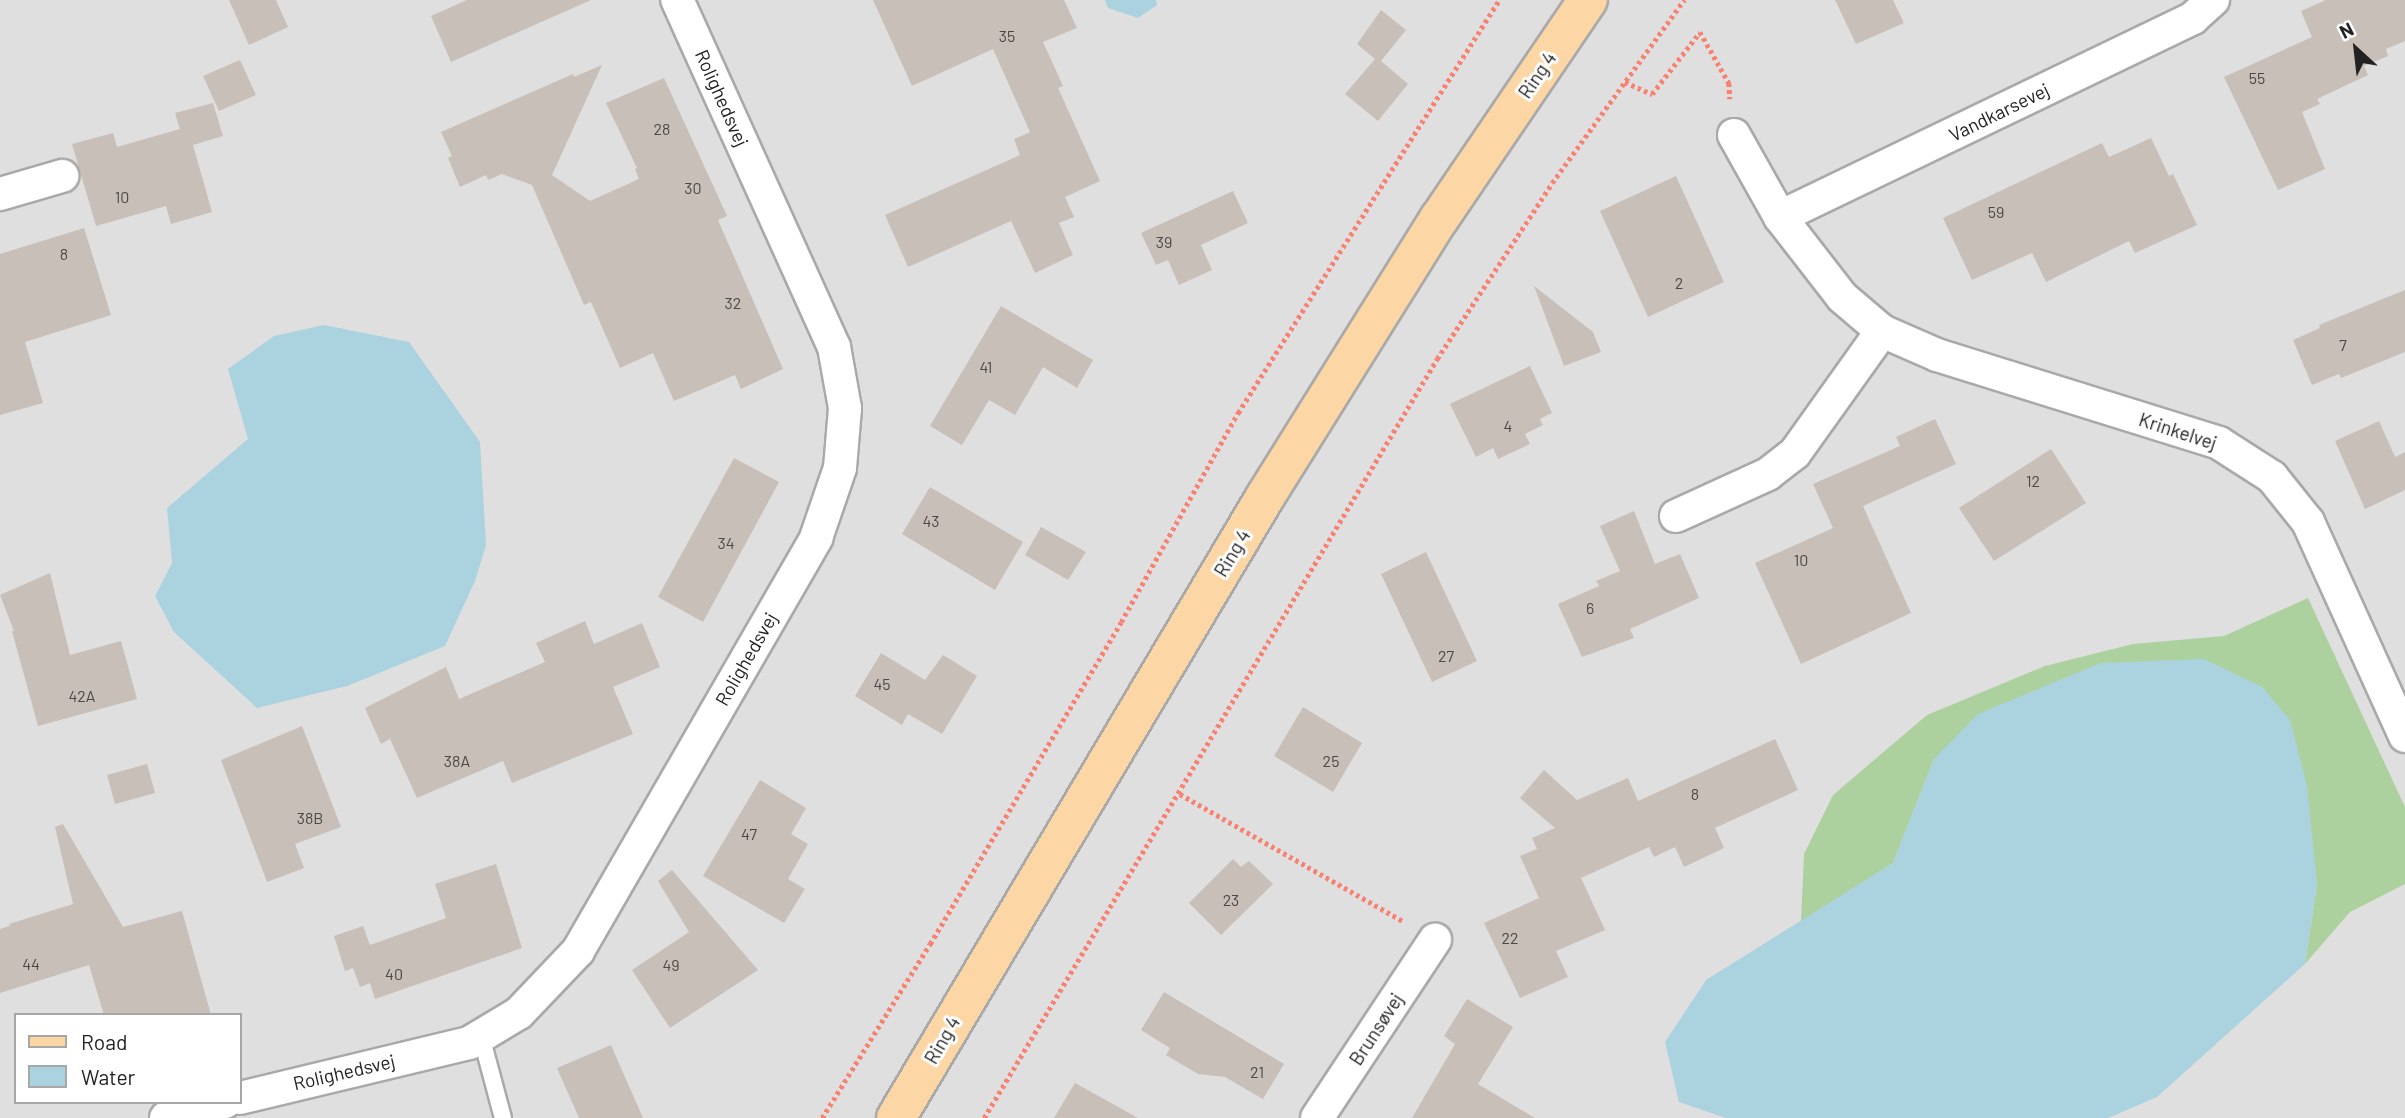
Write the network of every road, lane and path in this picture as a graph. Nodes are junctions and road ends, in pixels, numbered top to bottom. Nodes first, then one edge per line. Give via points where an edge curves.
1 (677, 0) edge
2 (1499, 0) edge
3 (1588, 0) edge
4 (1684, 0) edge
5 (2213, 0) edge
6 (1625, 82) junction
7 (1734, 135) joint
8 (62, 176) dead end
9 (0, 194) edge
10 (1780, 217) junction
11 (1882, 331) junction
12 (1676, 516) dead end
13 (2405, 736) edge
14 (1180, 794) junction
15 (1435, 940) joint
16 (481, 1035) junction
17 (242, 1098) edge
18 (218, 1104) edge
19 (166, 1118) edge
20 (503, 1118) edge
21 (822, 1118) edge
22 (896, 1118) edge
23 (984, 1118) edge
24 (1317, 1118) edge

1 - 16 street, Rolighedsvej via 834,347 845,408 840,468 816,537 578,951 519,1013
2 - 21 path via 1238,413 1114,634
3 - 22 main road, Ring 4 via 1439,219 1265,498
4 - 6 path
5 - 10 street, Vandkarsevej via 2193,19
6 - 7 path via 1652,94 1700,32 1728,83
6 - 14 path via 1552,183 1437,359
7 - 10 street, Krinkelvej
8 - 9 street
10 - 11 street, Krinkelvej via 1842,297
11 - 12 street via 1795,453 1768,474
11 - 13 street, Krinkelvej via 1937,355 2219,443 2272,477 2308,522
14 - 15 path
14 - 23 path
15 - 24 street, Brunsøvej
16 - 17 street, Rolighedsvej via 469,1043
16 - 20 lane
18 - 19 street

